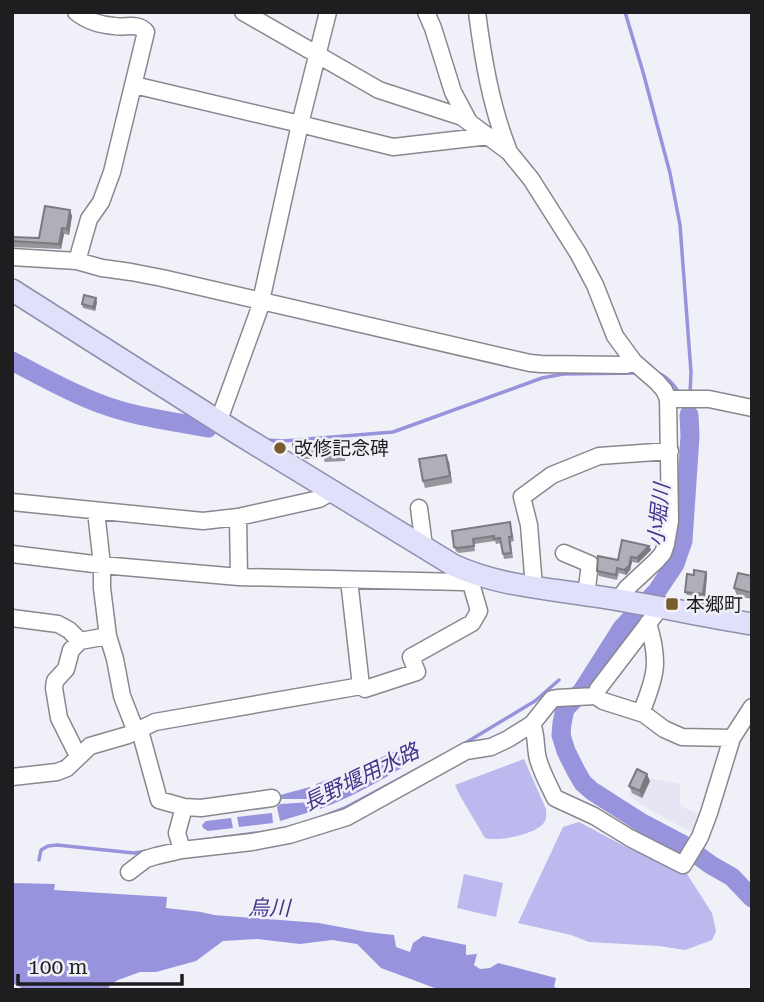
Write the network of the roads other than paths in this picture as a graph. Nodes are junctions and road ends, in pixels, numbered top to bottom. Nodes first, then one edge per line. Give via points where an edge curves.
1 (76, 12) edge
2 (243, 12) edge
3 (328, 12) edge
4 (426, 12) edge
5 (477, 12) edge
6 (318, 56) junction
7 (134, 85) junction
8 (469, 122) junction
9 (300, 124) junction
10 (489, 136) junction
11 (509, 152) junction
12 (12, 257) edge
13 (77, 261) junction
14 (12, 290) edge
15 (262, 300) junction
16 (643, 369) junction
17 (671, 400) junction
18 (752, 408) edge
19 (219, 420) junction
20 (670, 451) junction
21 (333, 491) junction
22 (12, 502) edge
23 (419, 508) dead end
24 (96, 511) junction
25 (238, 517) junction
26 (424, 546) junction
27 (564, 553) dead end
28 (12, 554) edge
29 (102, 565) junction
30 (239, 577) junction
31 (477, 579) junction
32 (349, 580) junction
33 (534, 587) junction
34 (586, 595) junction
35 (622, 601) junction
36 (654, 613) junction
37 (12, 618) edge
38 (752, 624) edge
39 (108, 636) junction
40 (80, 641) junction
41 (361, 686) junction
42 (594, 696) junction
43 (752, 707) edge
44 (641, 713) junction
45 (532, 724) junction
46 (138, 730) junction
47 (732, 738) junction
48 (78, 756) junction
49 (12, 777) edge
50 (272, 798) dead end
51 (184, 807) junction
52 (180, 843) junction
53 (129, 872) dead end

1 - 7 street via 94,22 138,26 146,32
2 - 6 street
3 - 6 street
4 - 8 street via 453,92
5 - 11 street via 490,90
6 - 8 street via 379,90
6 - 9 street
7 - 9 street
7 - 13 street via 112,172 89,219
8 - 10 street
9 - 10 street via 393,147
9 - 15 street
10 - 11 street
11 - 16 street via 578,253 615,336
12 - 13 street
13 - 15 street
14 - 19 main road
15 - 16 street via 530,363
15 - 19 street
16 - 17 street
17 - 18 street via 709,399
17 - 20 street
19 - 21 main road
20 - 33 street via 599,456 552,475 522,497
20 - 35 street via 666,544 656,561 627,588
21 - 25 street via 319,499
21 - 26 main road
22 - 24 street
23 - 26 street
24 - 25 street via 203,521
24 - 29 street
25 - 30 street
26 - 31 main road
27 - 34 street via 590,564
28 - 29 street
29 - 30 street
29 - 39 street
30 - 32 street
31 - 32 street
31 - 33 main road
31 - 41 street via 479,611 472,623 411,657 417,672 365,689
32 - 41 street
33 - 34 main road
34 - 35 main road
35 - 36 main road
36 - 38 main road
36 - 42 street
36 - 44 street via 655,669
37 - 40 street via 58,624
39 - 40 street
39 - 46 street via 122,696
40 - 48 street via 71,650 54,688 59,718
41 - 46 street via 155,722
42 - 44 street
42 - 45 street via 552,699
43 - 47 street
44 - 47 street via 682,737
45 - 47 street via 540,764 555,798 683,865 700,837
45 - 52 street via 496,745 466,751 347,817 252,842
46 - 48 street via 90,746
46 - 51 street via 159,800
48 - 49 street via 57,772
50 - 51 street
51 - 52 street
52 - 53 street

